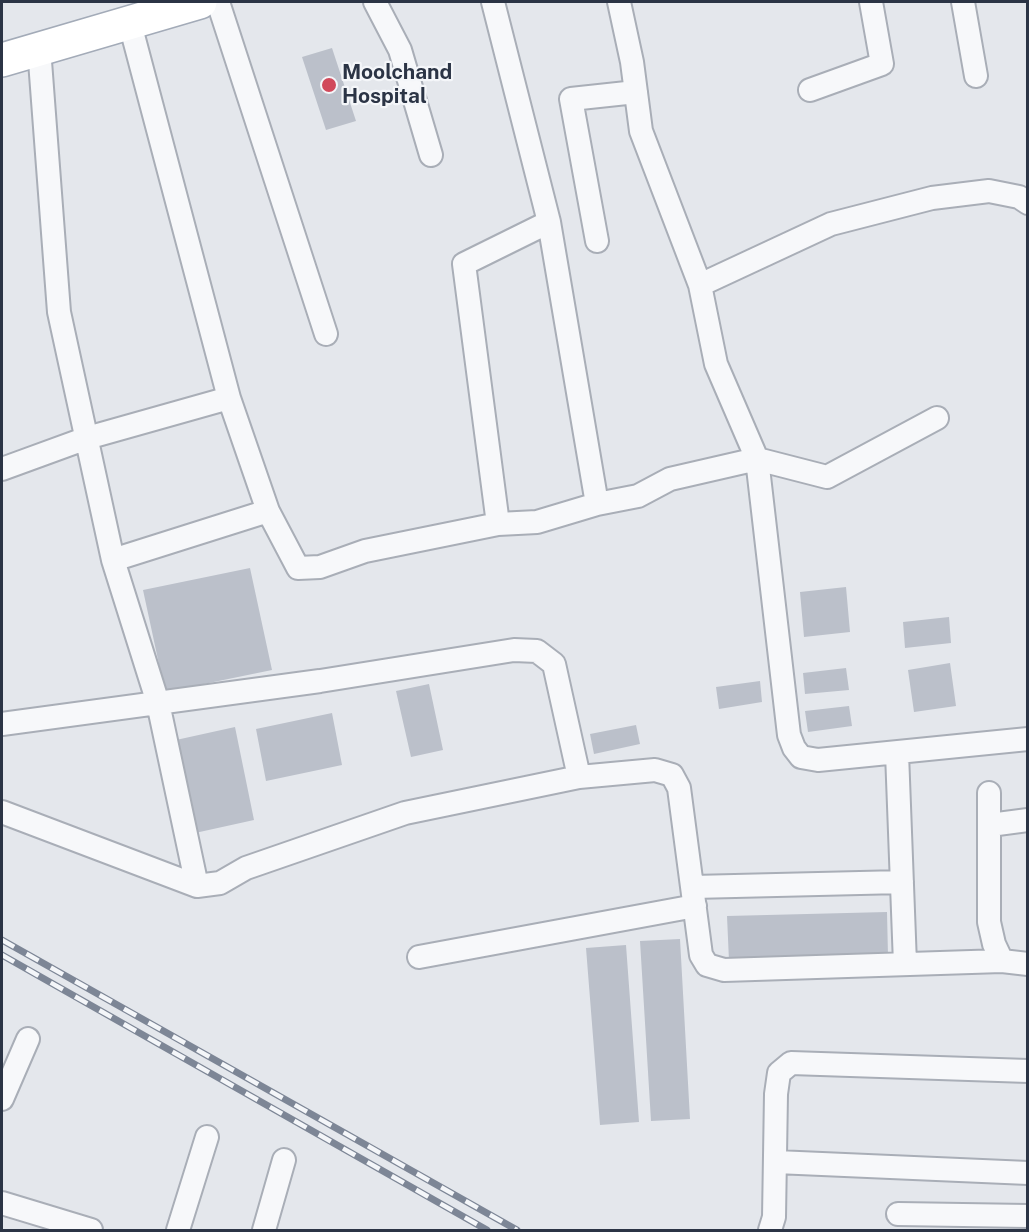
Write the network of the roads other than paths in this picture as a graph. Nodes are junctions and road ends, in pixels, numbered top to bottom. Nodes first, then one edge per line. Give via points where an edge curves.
1 (200, 2) edge
2 (218, 2) edge
3 (375, 2) edge
4 (493, 2) edge
5 (619, 2) edge
6 (871, 2) edge
7 (963, 2) edge
8 (129, 20) junction
9 (39, 48) junction
10 (2, 60) edge
11 (976, 75) dead end
12 (810, 90) dead end
13 (636, 92) junction
14 (431, 155) dead end
15 (1028, 203) edge
16 (549, 222) junction
17 (597, 242) dead end
18 (700, 285) junction
19 (326, 334) dead end
20 (229, 398) junction
21 (937, 418) dead end
22 (87, 438) junction
23 (757, 459) junction
24 (2, 469) edge
25 (597, 504) junction
26 (268, 511) junction
27 (498, 524) junction
28 (113, 560) junction
29 (158, 703) junction
30 (2, 724) edge
31 (1028, 739) edge
32 (897, 753) junction
33 (579, 777) junction
34 (989, 793) dead end
35 (2, 812) edge
36 (1028, 820) edge
37 (990, 825) junction
38 (902, 882) junction
39 (197, 886) junction
40 (694, 896) junction
41 (419, 957) dead end
42 (1002, 961) junction
43 (905, 964) junction
44 (1028, 964) edge
45 (28, 1039) dead end
46 (1028, 1071) edge
47 (2, 1099) edge
48 (207, 1137) dead end
49 (284, 1161) dead end
50 (776, 1162) junction
51 (1028, 1173) edge
52 (2, 1203) edge
53 (898, 1214) dead end
54 (1028, 1216) edge
55 (91, 1230) edge
56 (178, 1230) edge
57 (264, 1230) edge
58 (770, 1230) edge

1 - 8 main road
2 - 19 street
3 - 14 street via 400,50
4 - 16 street
5 - 13 street
6 - 12 street via 882,64
7 - 11 street
8 - 9 main road
8 - 20 street
9 - 10 main road
9 - 22 street via 59,312
13 - 17 street via 571,99
13 - 18 street via 642,131
15 - 18 street via 1019,197 989,191 932,198 831,224
16 - 25 street
16 - 27 street via 464,264
18 - 23 street via 716,364
20 - 22 street
20 - 26 street
21 - 23 street via 826,477
22 - 24 street
22 - 28 street
23 - 25 street via 670,479 638,496
23 - 32 street via 789,735 794,748 801,756 818,760
25 - 27 street via 537,522
26 - 27 street via 298,568 320,567 365,551
26 - 28 street
28 - 29 street
29 - 30 street
29 - 33 street via 514,650 537,651 554,664
29 - 39 street
31 - 32 street
32 - 38 street
33 - 39 street via 405,813 246,868 220,883
33 - 40 street via 655,771 672,775 679,788
34 - 37 street
35 - 39 street
36 - 37 street
37 - 42 street via 989,922
38 - 40 street
38 - 43 street
40 - 41 street
40 - 43 street via 701,955 707,965 724,970
42 - 43 street
42 - 44 street
45 - 47 street
46 - 50 street via 791,1063 779,1073
48 - 56 street
49 - 57 street
50 - 51 street
50 - 58 street
52 - 55 street
53 - 54 street

